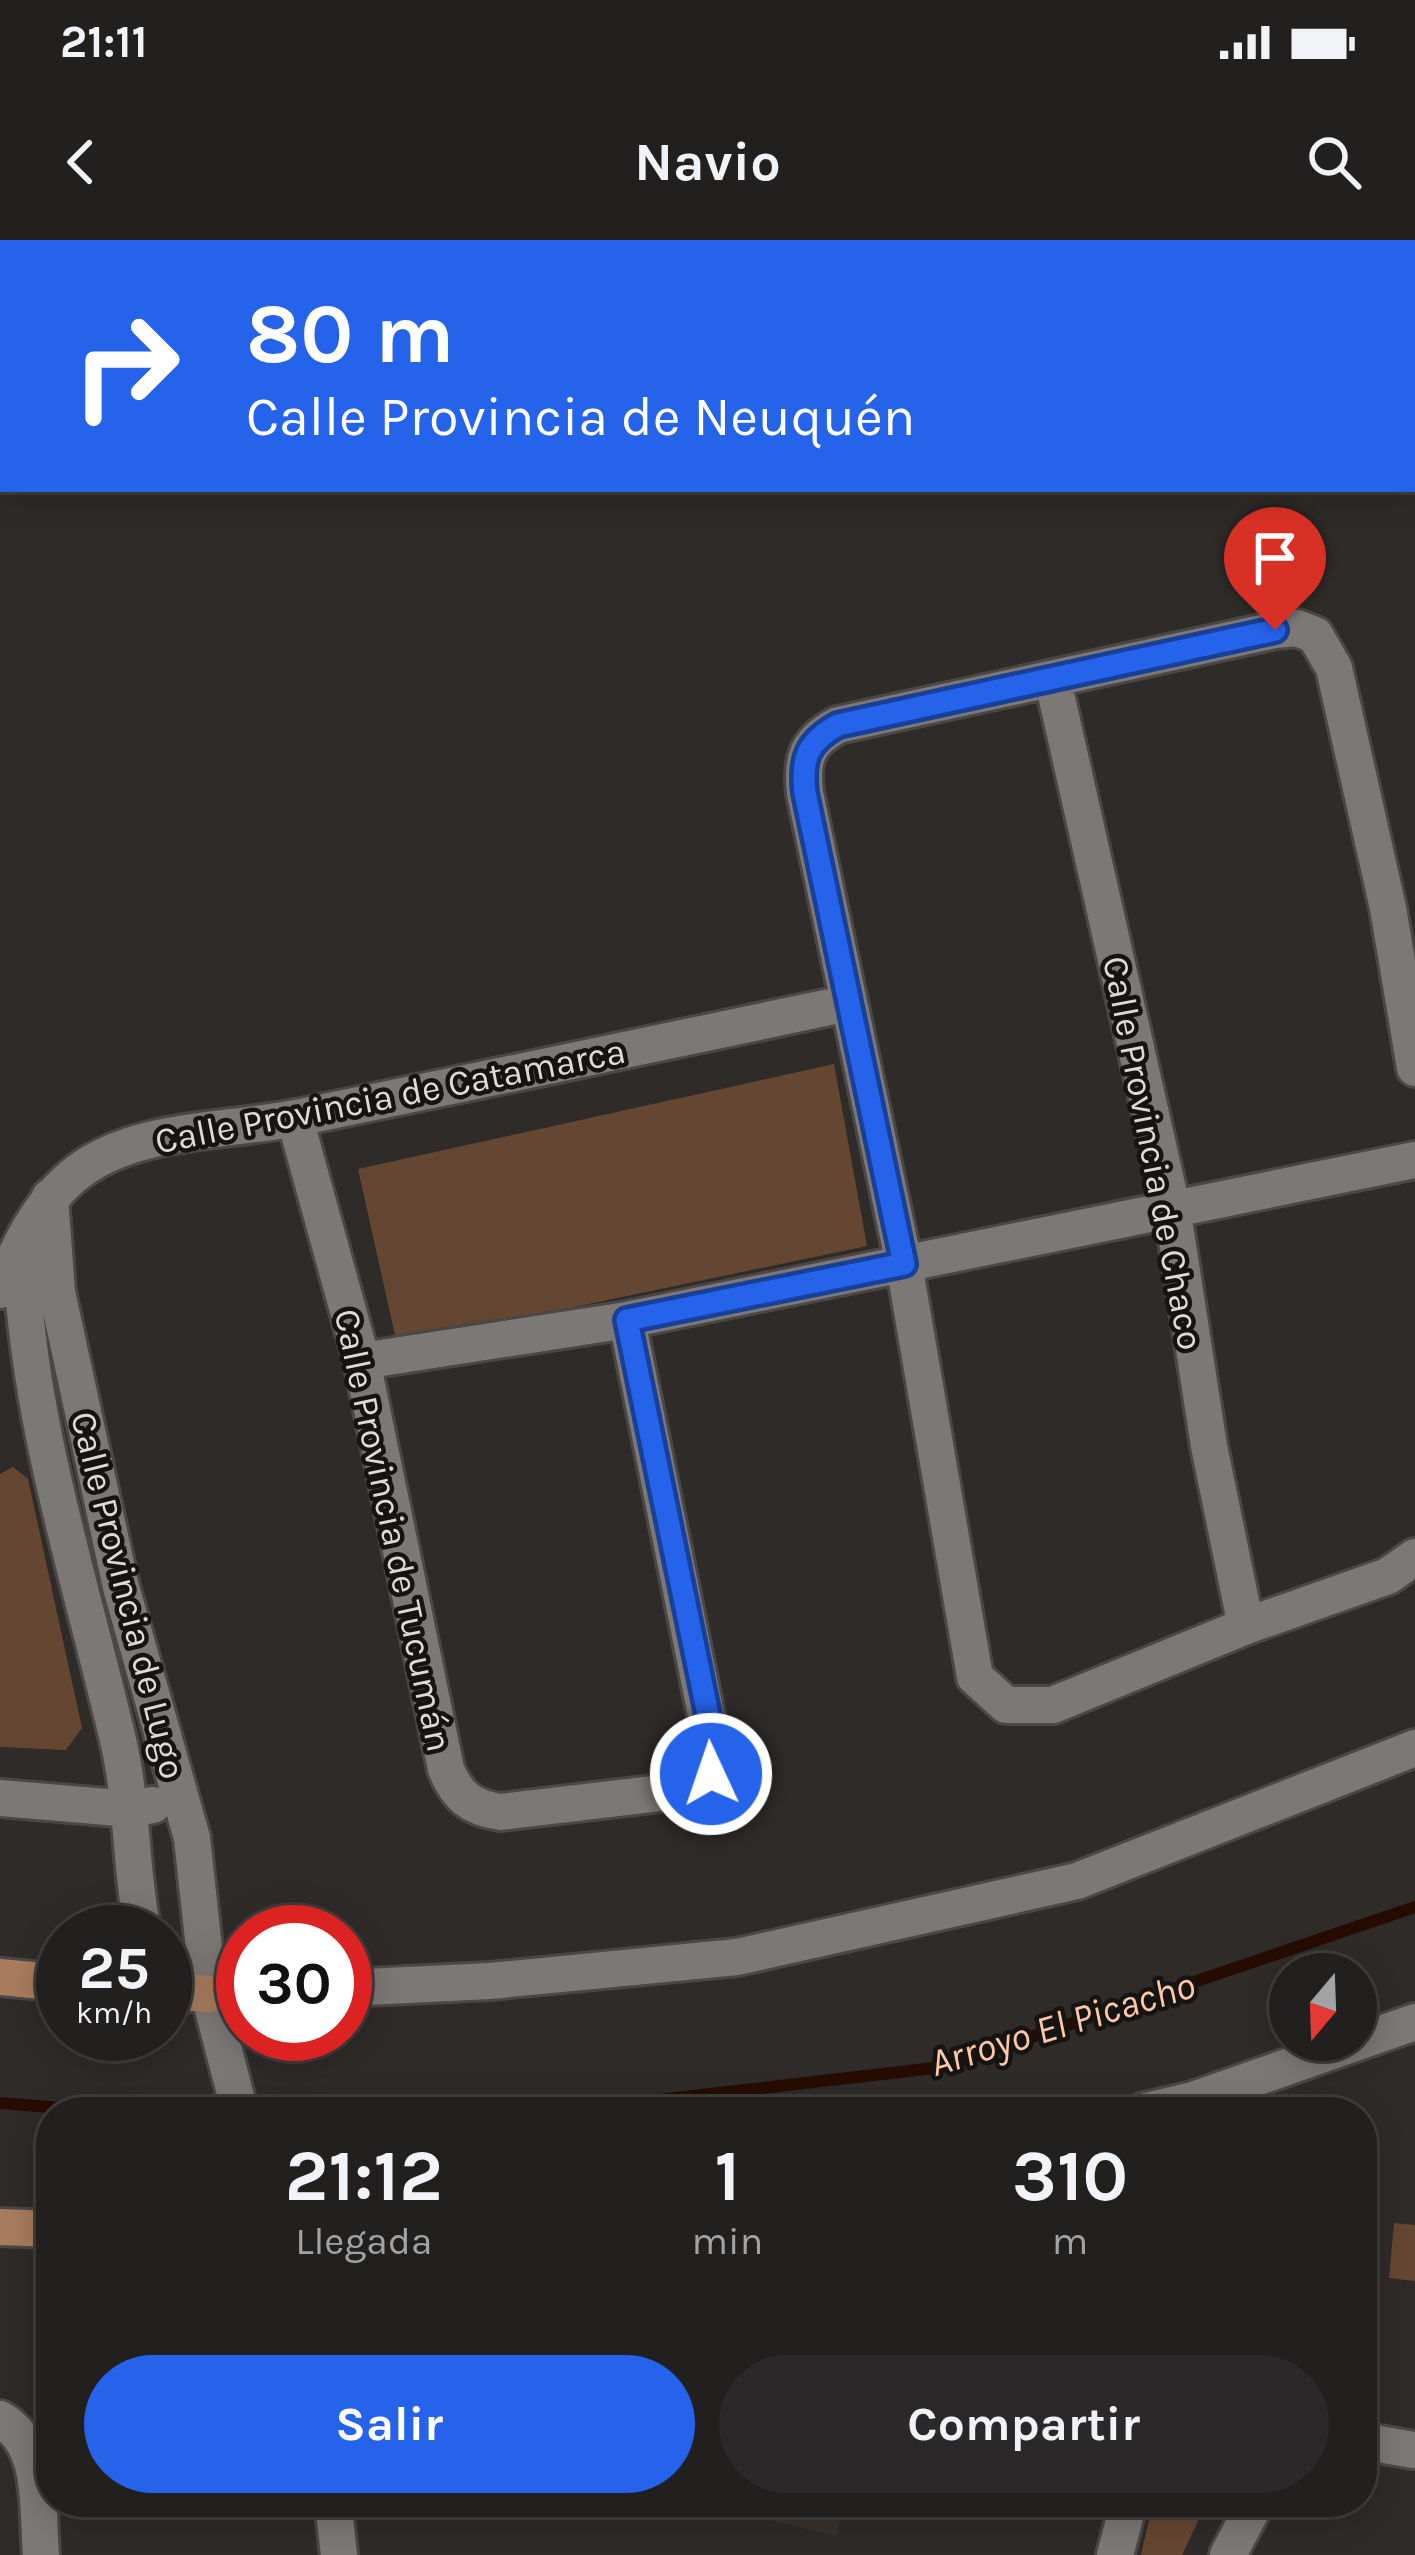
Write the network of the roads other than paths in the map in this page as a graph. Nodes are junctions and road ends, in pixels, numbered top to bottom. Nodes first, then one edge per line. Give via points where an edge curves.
1 (1053, 681) junction
2 (849, 1003) junction
3 (1415, 1068) edge
4 (295, 1119) junction
5 (1415, 1160) edge
6 (50, 1197) junction
7 (1172, 1208) junction
8 (20, 1243) junction
9 (904, 1264) junction
10 (0, 1290) edge
11 (627, 1320) junction
12 (362, 1361) junction
13 (1415, 1557) edge
14 (121, 1587) junction
15 (79, 1593) junction
16 (1246, 1626) junction
17 (1415, 1748) edge
18 (0, 1798) edge
19 (180, 1799) junction
20 (130, 1809) junction
21 (139, 1905) edge
22 (216, 1947) edge
23 (0, 1977) edge
24 (36, 1980) edge
25 (372, 1987) edge
26 (1415, 2022) edge
27 (225, 2061) edge
28 (236, 2097) edge
29 (1201, 2097) edge
30 (0, 2227) edge
31 (36, 2228) edge
32 (0, 2419) edge
33 (1377, 2444) edge
34 (1413, 2450) edge
35 (36, 2493) edge
36 (38, 2517) edge
37 (335, 2517) edge
38 (1126, 2517) edge
39 (1248, 2517) edge
40 (41, 2555) edge
41 (339, 2555) edge
42 (1115, 2555) edge
43 (1228, 2555) edge

1 - 2 street via 838,725 807,749 805,793
1 - 3 street via 1275,630 1316,635 1339,690
1 - 7 street, Calle Provincia de Chaco
2 - 4 street, Calle Provincia de Catamarca
2 - 9 street
4 - 6 street, Calle Provincia de Catamarca via 130,1145 88,1165
4 - 12 street, Calle Provincia de Tucumán
5 - 7 street
6 - 8 street, Calle Provincia de Catamarca
6 - 14 street, Calle Provincia de Lugo via 57,1292
7 - 9 street
7 - 16 street, Calle Provincia de Chaco
8 - 10 street, Calle Provincia de Catamarca
8 - 15 street, Calle Provincia de Lugo via 27,1359
9 - 11 street
9 - 16 street via 975,1677 990,1695 1006,1705 1053,1705
11 - 12 street
11 - 12 street, Calle Provincia de Tucumán via 715,1760 699,1786 678,1791 501,1812 470,1804 454,1788
13 - 16 street via 1388,1576
14 - 15 street
14 - 19 street, Calle Provincia de Lugo
15 - 20 street, Calle Provincia de Lugo
17 - 25 street via 1077,1881 737,1957
18 - 20 street
19 - 20 street
19 - 22 street, Calle Provincia de Lugo
20 - 21 street, Calle Provincia de Lugo
23 - 24 main road
26 - 29 street
27 - 28 street, Calle Provincia de Lugo
30 - 31 main road
32 - 35 street via 17,2429
33 - 34 street
36 - 40 street
37 - 41 street
38 - 42 street
39 - 43 street

